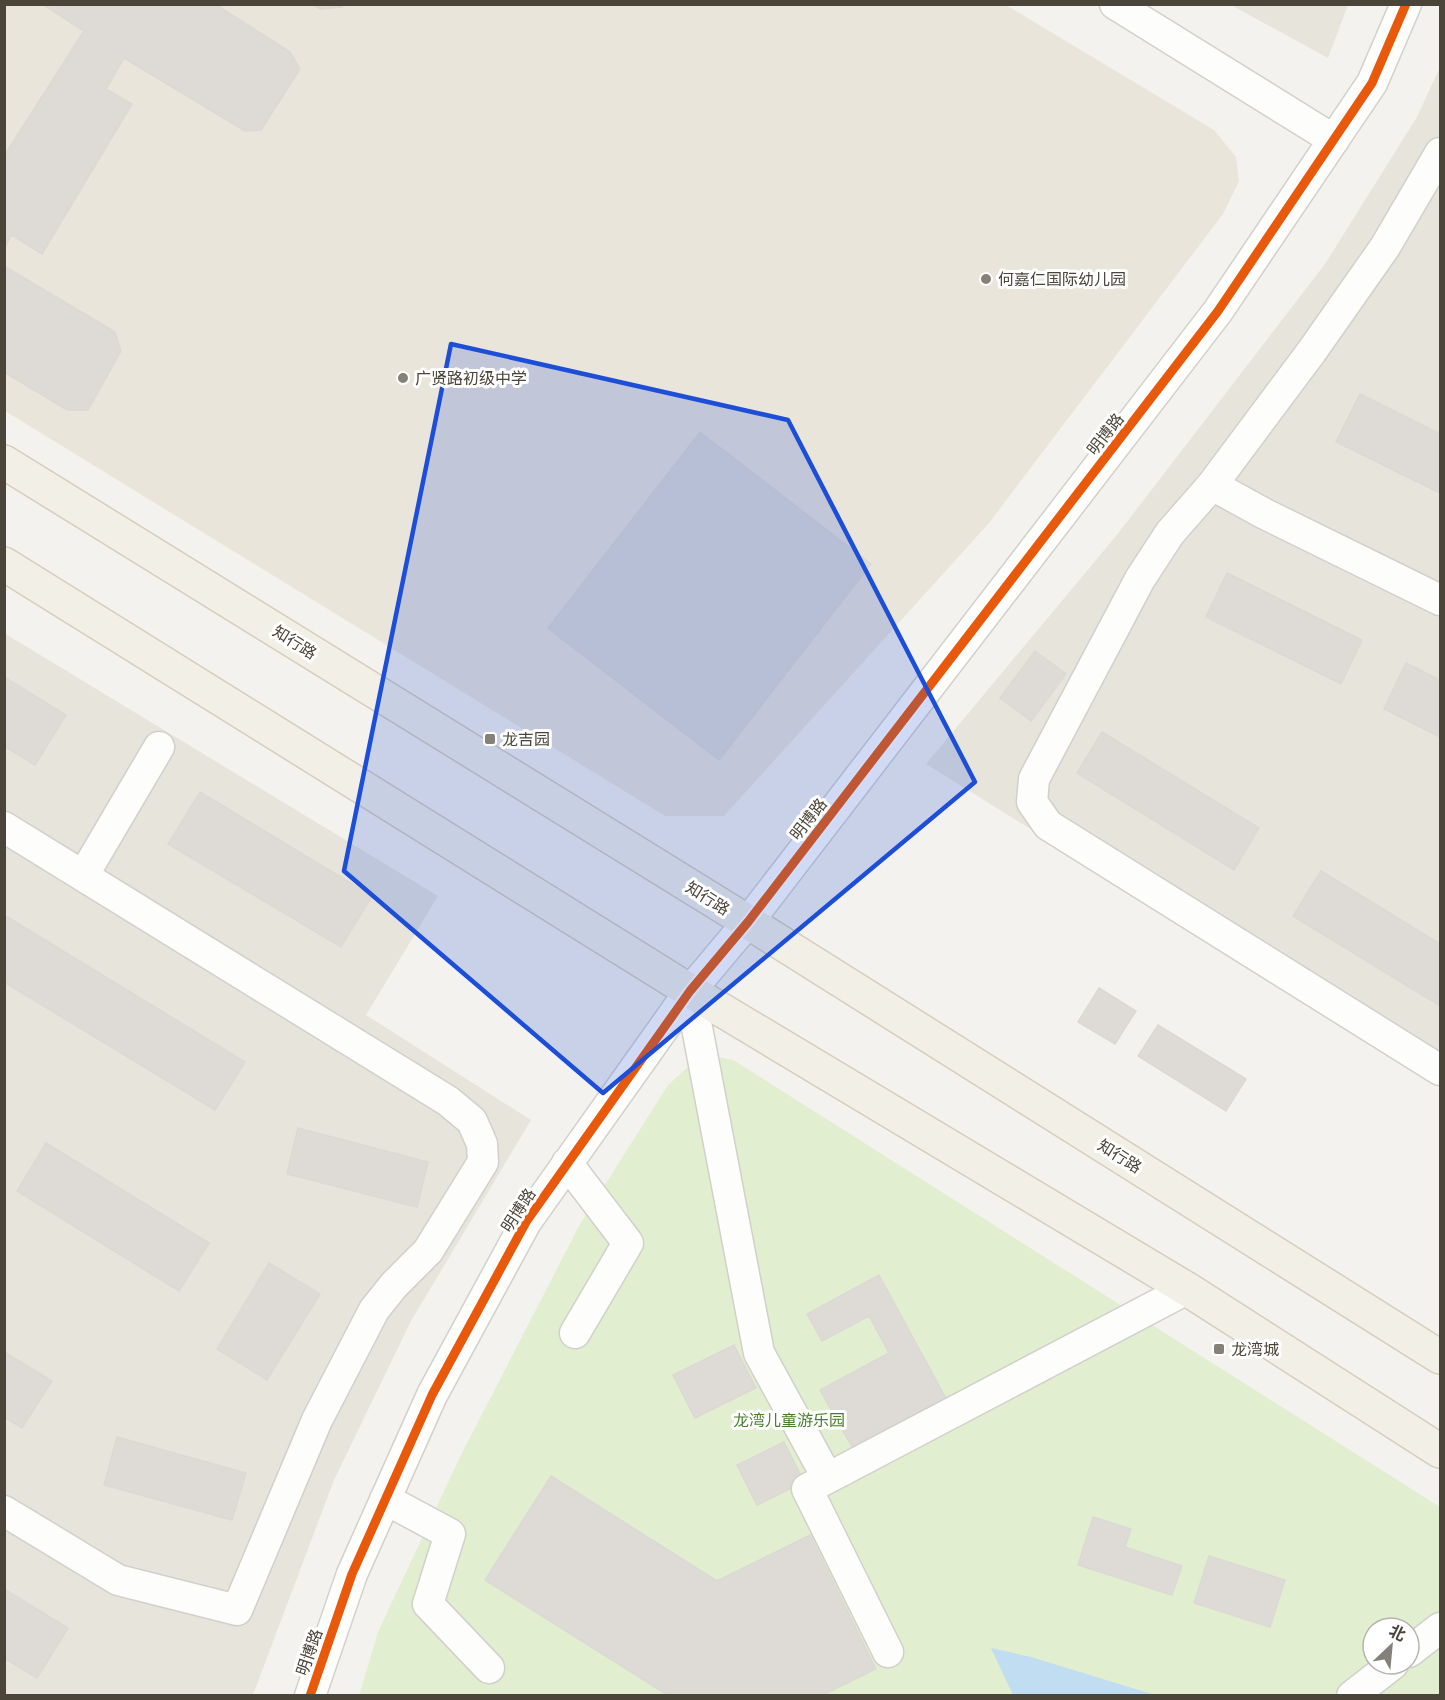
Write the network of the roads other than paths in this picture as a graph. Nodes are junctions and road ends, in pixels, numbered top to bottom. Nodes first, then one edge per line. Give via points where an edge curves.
1 (1115, 4) edge
2 (1406, 4) edge
3 (1334, 140) junction
4 (1440, 153) edge
5 (4, 462) edge
6 (1212, 485) junction
7 (4, 564) edge
8 (1440, 600) edge
9 (159, 747) dead end
10 (4, 827) edge
11 (83, 876) junction
12 (748, 922) junction
13 (690, 991) junction
14 (1440, 1070) edge
15 (567, 1163) junction
16 (1187, 1289) junction
17 (575, 1333) dead end
18 (1440, 1357) edge
19 (1440, 1451) edge
20 (827, 1477) junction
21 (385, 1499) junction
22 (4, 1512) edge
23 (1440, 1628) edge
24 (1421, 1643) edge
25 (888, 1652) dead end
26 (489, 1668) dead end
27 (1377, 1676) edge
28 (310, 1695) edge
29 (1352, 1695) edge

1 - 3 street
2 - 3 street, 明博路 via 1372,83
3 - 12 street, 明博路 via 1218,311
4 - 6 street via 1385,247
5 - 12 main road, 知行路
6 - 8 street
6 - 14 street via 1170,533 1140,579 1034,779 1032,802 1048,825
7 - 13 main road
9 - 11 street
10 - 11 street
11 - 22 street via 448,1101 472,1120 482,1144 483,1162 428,1251 374,1310 317,1420 237,1610 118,1580
12 - 13 street, 明博路
12 - 18 main road, 知行路
13 - 15 street, 明博路
13 - 16 main road
13 - 20 street via 759,1353
15 - 17 street via 628,1244
15 - 21 street, 明博路 via 509,1252 432,1395
16 - 19 main road
16 - 20 street
20 - 25 street via 807,1489
21 - 26 street via 450,1534 428,1604
21 - 28 street, 明博路 via 352,1574
23 - 24 street
27 - 29 street

